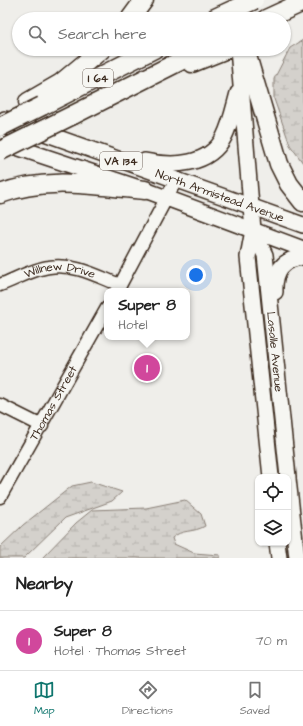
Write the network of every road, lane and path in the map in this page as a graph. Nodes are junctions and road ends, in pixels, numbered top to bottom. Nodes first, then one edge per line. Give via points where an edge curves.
1 (144, 0) edge
2 (236, 0) edge
3 (254, 0) edge
4 (303, 2) edge
5 (135, 12) edge
6 (228, 12) edge
7 (236, 12) edge
8 (282, 12) edge
9 (303, 13) edge
10 (291, 19) edge
11 (94, 56) edge
12 (139, 56) edge
13 (202, 56) edge
14 (238, 56) edge
15 (247, 56) edge
16 (240, 84) junction
17 (35, 104) junction
18 (0, 118) edge
19 (0, 123) edge
20 (0, 127) edge
21 (0, 142) edge
22 (0, 151) edge
23 (104, 154) junction
24 (176, 180) junction
25 (144, 190) junction
26 (0, 194) edge
27 (166, 198) junction
28 (303, 202) edge
29 (251, 208) junction
30 (303, 225) edge
31 (253, 230) junction
32 (303, 249) edge
33 (303, 257) edge
34 (0, 285) edge
35 (118, 288) edge
36 (104, 313) edge
37 (0, 405) edge
38 (42, 426) junction
39 (284, 446) junction
40 (271, 474) edge
41 (288, 474) edge
42 (0, 497) edge
43 (291, 505) edge
44 (277, 546) edge
45 (279, 558) edge
46 (297, 558) edge

1 - 5 highway
2 - 7 main road
3 - 6 highway, bridge
4 - 8 highway
9 - 10 highway
11 - 17 highway
12 - 17 highway, I 64
13 - 22 highway, I 64, bridge via 154,74
14 - 16 main road, Lasalle Avenue
15 - 28 highway via 279,164 289,184
16 - 23 main road via 222,140 212,152 198,160 166,165
16 - 29 main road, Lasalle Avenue
17 - 19 highway via 16,109
17 - 20 highway, I 64, bridge
18 - 23 main road, North Armistead Avenue / VA 134
21 - 25 main road, North Armistead Avenue / VA 134
23 - 24 main road, North Armistead Avenue / VA 134
24 - 27 street
24 - 29 main road, North Armistead Avenue / VA 134
25 - 26 highway via 54,183
25 - 27 main road, North Armistead Avenue / VA 134
27 - 31 main road, North Armistead Avenue / VA 134
27 - 35 street
29 - 30 main road, North Armistead Avenue / VA 134
29 - 31 main road, Lasalle Avenue
31 - 32 main road, North Armistead Avenue / VA 134
31 - 39 main road, Lasalle Avenue via 265,255
31 - 40 main road, Lasalle Avenue via 248,257
33 - 39 main road via 285,263 277,271 276,277
34 - 35 street, Willnew Drive via 42,268 58,266 82,270
36 - 38 street, Thomas Street
37 - 38 street
38 - 42 street, Thomas Street
39 - 41 main road, Lasalle Avenue
43 - 46 main road, Lasalle Avenue
44 - 45 main road

